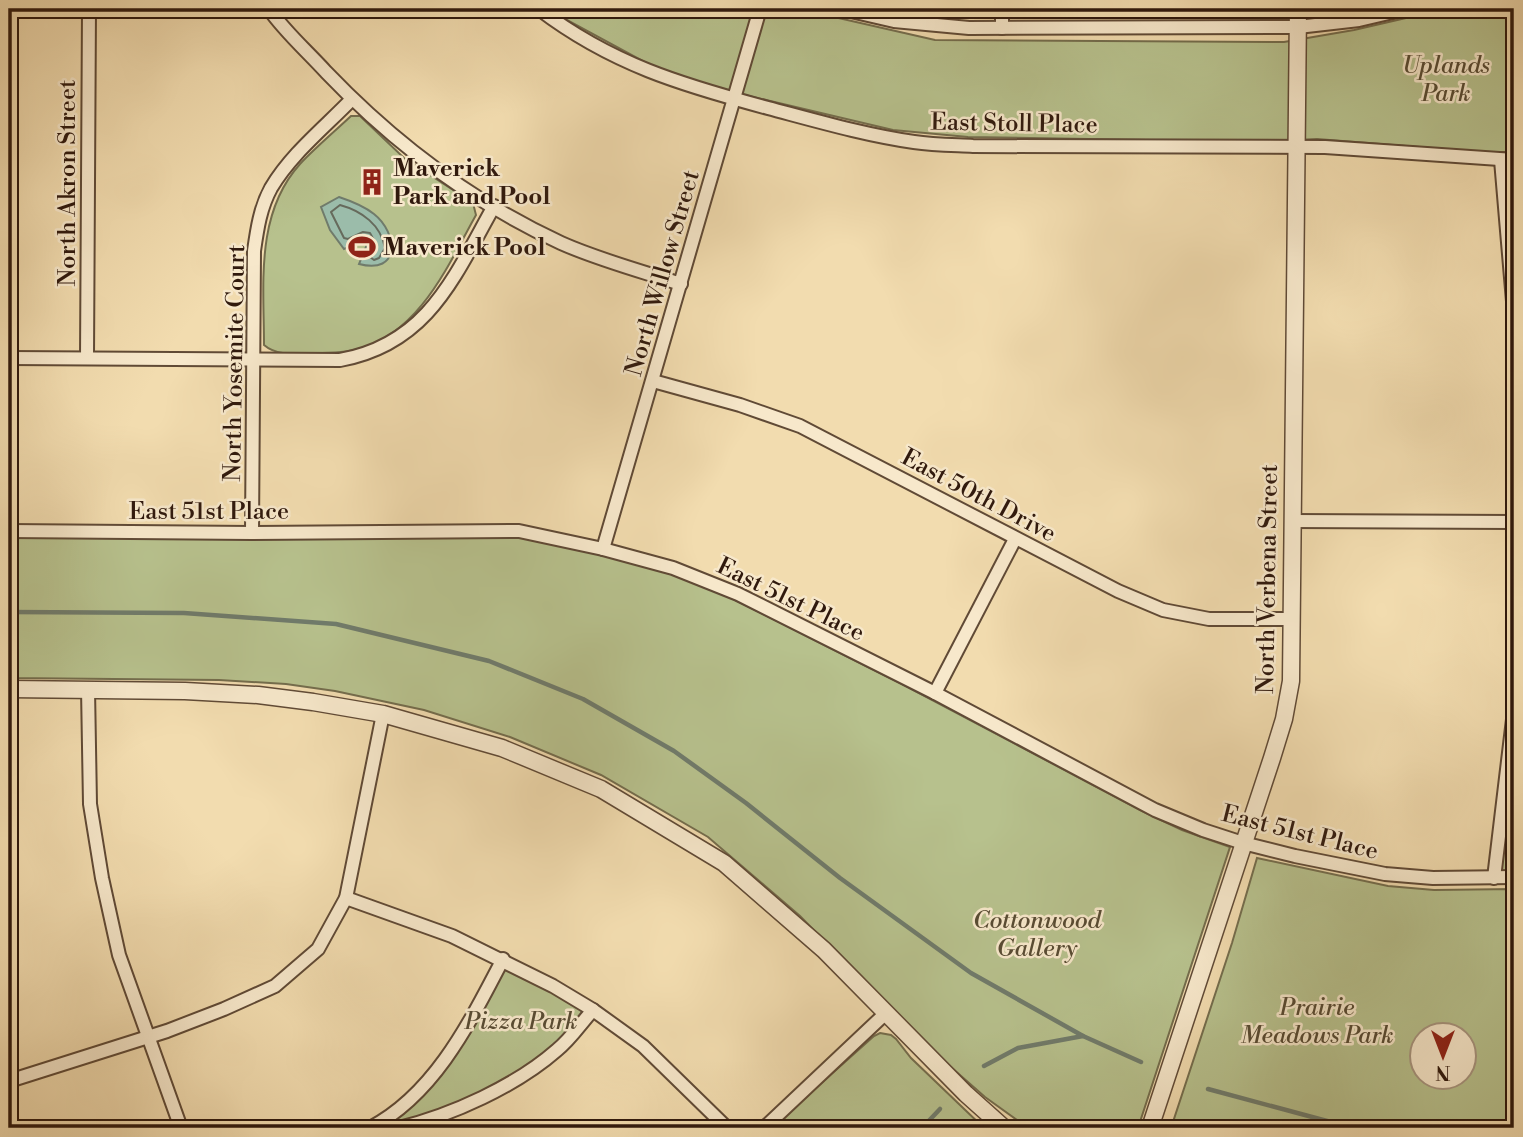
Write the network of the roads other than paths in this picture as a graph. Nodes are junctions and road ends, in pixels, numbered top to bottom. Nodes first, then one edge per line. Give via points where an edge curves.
1 (89, 9) edge
2 (269, 9) edge
3 (539, 9) edge
4 (760, 9) edge
5 (842, 9) edge
6 (1002, 9) edge
7 (1298, 9) edge
8 (1406, 9) edge
9 (1298, 27) junction
10 (1002, 28) junction
11 (352, 99) junction
12 (734, 99) junction
13 (1297, 147) junction
14 (1507, 160) edge
15 (494, 206) junction
16 (681, 284) junction
17 (1514, 313) edge
18 (9, 358) edge
19 (87, 358) junction
20 (254, 359) junction
21 (653, 381) junction
22 (1292, 521) junction
23 (1514, 522) edge
24 (9, 531) edge
25 (252, 533) junction
26 (1015, 539) junction
27 (603, 549) junction
28 (1291, 619) junction
29 (9, 689) edge
30 (88, 689) junction
31 (935, 693) junction
32 (1514, 711) edge
33 (383, 714) junction
34 (1244, 843) junction
35 (1514, 877) edge
36 (1494, 878) junction
37 (346, 898) junction
38 (503, 959) junction
39 (593, 1010) junction
40 (886, 1013) junction
41 (147, 1038) junction
42 (9, 1081) edge
43 (181, 1128) edge
44 (370, 1128) edge
45 (399, 1128) edge
46 (727, 1128) edge
47 (764, 1128) edge
48 (1004, 1128) edge
49 (1150, 1128) edge

1 - 19 street, North Akron Street
2 - 11 street
3 - 12 street, East Stoll Place via 597,48 648,72
4 - 12 street, North Willow Street
5 - 10 street via 915,24
6 - 10 street
7 - 9 street, North Verbena Street
8 - 9 street
9 - 10 street
9 - 13 street, North Verbena Street
11 - 15 street via 437,171
11 - 20 street, North Yosemite Court via 287,165 270,190 258,221
12 - 13 street, East Stoll Place via 852,131 917,142
12 - 16 street, North Willow Street
13 - 14 street, East Stoll Place
13 - 22 street, North Verbena Street
14 - 17 street
15 - 16 street via 560,243
15 - 20 street via 444,291 402,337 379,350 340,360
16 - 21 street, North Willow Street
18 - 19 street
19 - 20 street
20 - 25 street, North Yosemite Court
21 - 26 street, East 50th Drive via 800,426
21 - 27 street, North Willow Street
22 - 23 street
22 - 28 street, North Verbena Street
24 - 25 street, East 51st Place
25 - 27 street, East 51st Place via 519,531
26 - 28 street, East 50th Drive via 1163,610 1209,620
26 - 31 street
27 - 31 street, East 51st Place via 673,568 738,594
28 - 34 street, North Verbena Street via 1291,681 1284,719
29 - 30 street
30 - 33 street via 258,695
30 - 41 street via 90,804 100,866 119,955
31 - 34 street, East 51st Place via 1155,810
32 - 36 street
33 - 37 street
33 - 40 street via 502,748 601,789 724,863 824,950
34 - 36 street, East 51st Place via 1385,874
34 - 49 street, North Verbena Street
35 - 36 street, East 51st Place
37 - 38 street
37 - 41 street via 318,949 275,986
38 - 39 street
38 - 44 street via 465,1032 429,1079 390,1118
39 - 45 street via 559,1049 536,1066 488,1095
39 - 46 street via 643,1046
40 - 47 street
40 - 48 street
41 - 42 street
41 - 43 street

